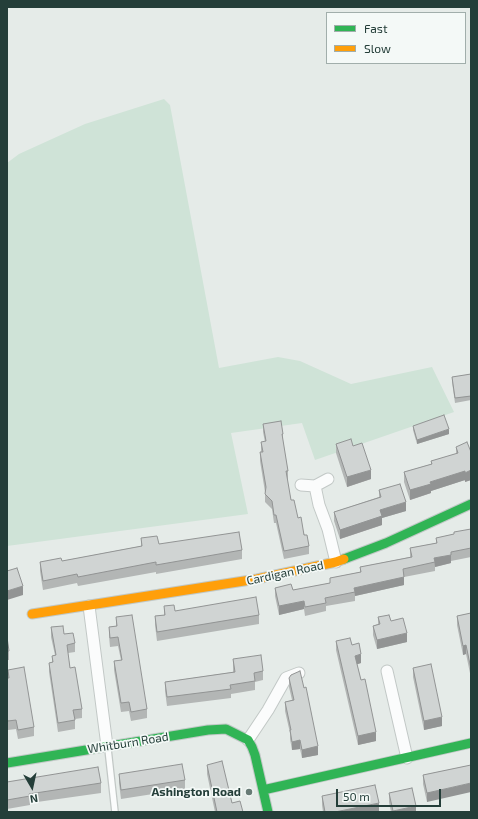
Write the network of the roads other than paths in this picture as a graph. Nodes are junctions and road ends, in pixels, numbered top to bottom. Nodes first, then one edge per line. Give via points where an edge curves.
1 (328, 480) dead end
2 (301, 485) dead end
3 (315, 486) junction
4 (471, 504) edge
5 (336, 562) junction
6 (89, 606) junction
7 (32, 614) dead end
8 (387, 671) dead end
9 (299, 673) edge
10 (248, 740) junction
11 (471, 744) edge
12 (107, 746) junction
13 (406, 758) junction
14 (7, 762) edge
15 (263, 790) junction
16 (115, 812) edge
17 (268, 812) edge

1 - 3 street
2 - 3 street
3 - 5 street
4 - 5 street, Cardigan Road via 386,543
5 - 6 street, Cardigan Road via 257,579
6 - 7 street, Cardigan Road
6 - 12 street
8 - 13 street
9 - 10 street via 286,678
10 - 12 street, Whitburn Road via 232,731 217,728
10 - 15 street via 255,755
11 - 13 street
12 - 14 street, Whitburn Road
12 - 16 lane
13 - 15 street
15 - 17 street

